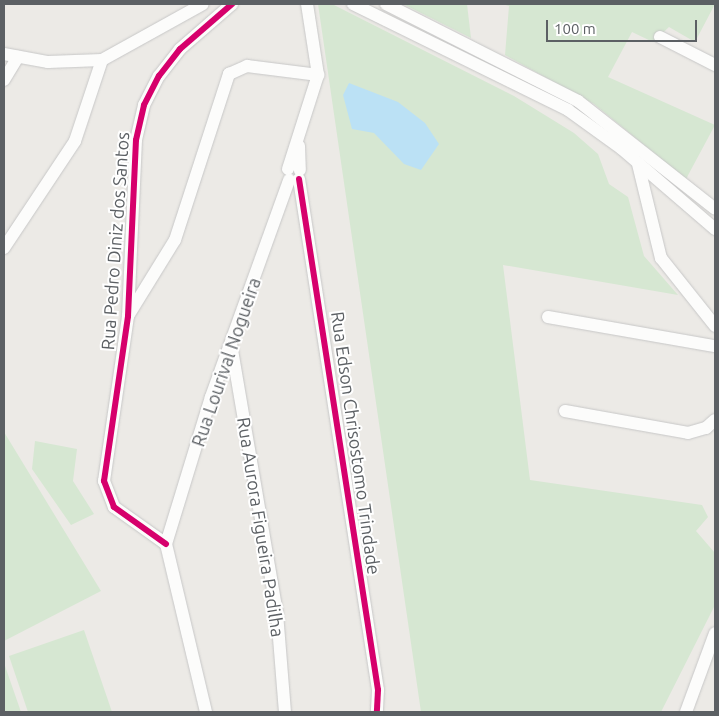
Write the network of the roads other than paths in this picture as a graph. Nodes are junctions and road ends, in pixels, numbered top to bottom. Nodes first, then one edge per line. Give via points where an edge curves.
1 (203, 4) edge
2 (232, 4) edge
3 (307, 4) edge
4 (353, 4) edge
5 (386, 4) edge
6 (660, 37) dead end
7 (4, 54) edge
8 (18, 58) junction
9 (102, 60) junction
10 (715, 65) edge
11 (318, 75) junction
12 (4, 80) edge
13 (638, 164) junction
14 (294, 175) junction
15 (715, 209) edge
16 (715, 229) edge
17 (4, 248) edge
18 (128, 316) junction
19 (548, 317) dead end
20 (715, 326) edge
21 (231, 342) junction
22 (715, 346) edge
23 (565, 411) dead end
24 (715, 420) edge
25 (166, 544) junction
26 (715, 633) edge
27 (206, 712) edge
28 (285, 712) edge
29 (377, 712) edge
30 (686, 712) edge

1 - 9 street
2 - 18 street, Rua Pedro Diniz dos Santos via 180,49 144,105 132,170
3 - 11 street
4 - 13 street via 568,110
5 - 15 street via 578,101
6 - 10 street
7 - 8 street
8 - 9 street via 74,63
8 - 12 street
9 - 17 street via 75,141
11 - 14 street via 299,136
11 - 18 street via 247,66 229,74 175,240
13 - 16 street
13 - 20 street via 662,258
14 - 21 street, Rua Lourival Nogueira
14 - 29 street, Rua Edson Chrisostomo Trindade via 378,690
18 - 25 street, Rua Pedro Diniz dos Santos via 105,488 119,512
19 - 22 street
21 - 25 street, Rua Lourival Nogueira
21 - 28 street, Rua Aurora Figueira Padilha via 277,613
23 - 24 street via 688,433 706,428
25 - 27 street
26 - 30 street

